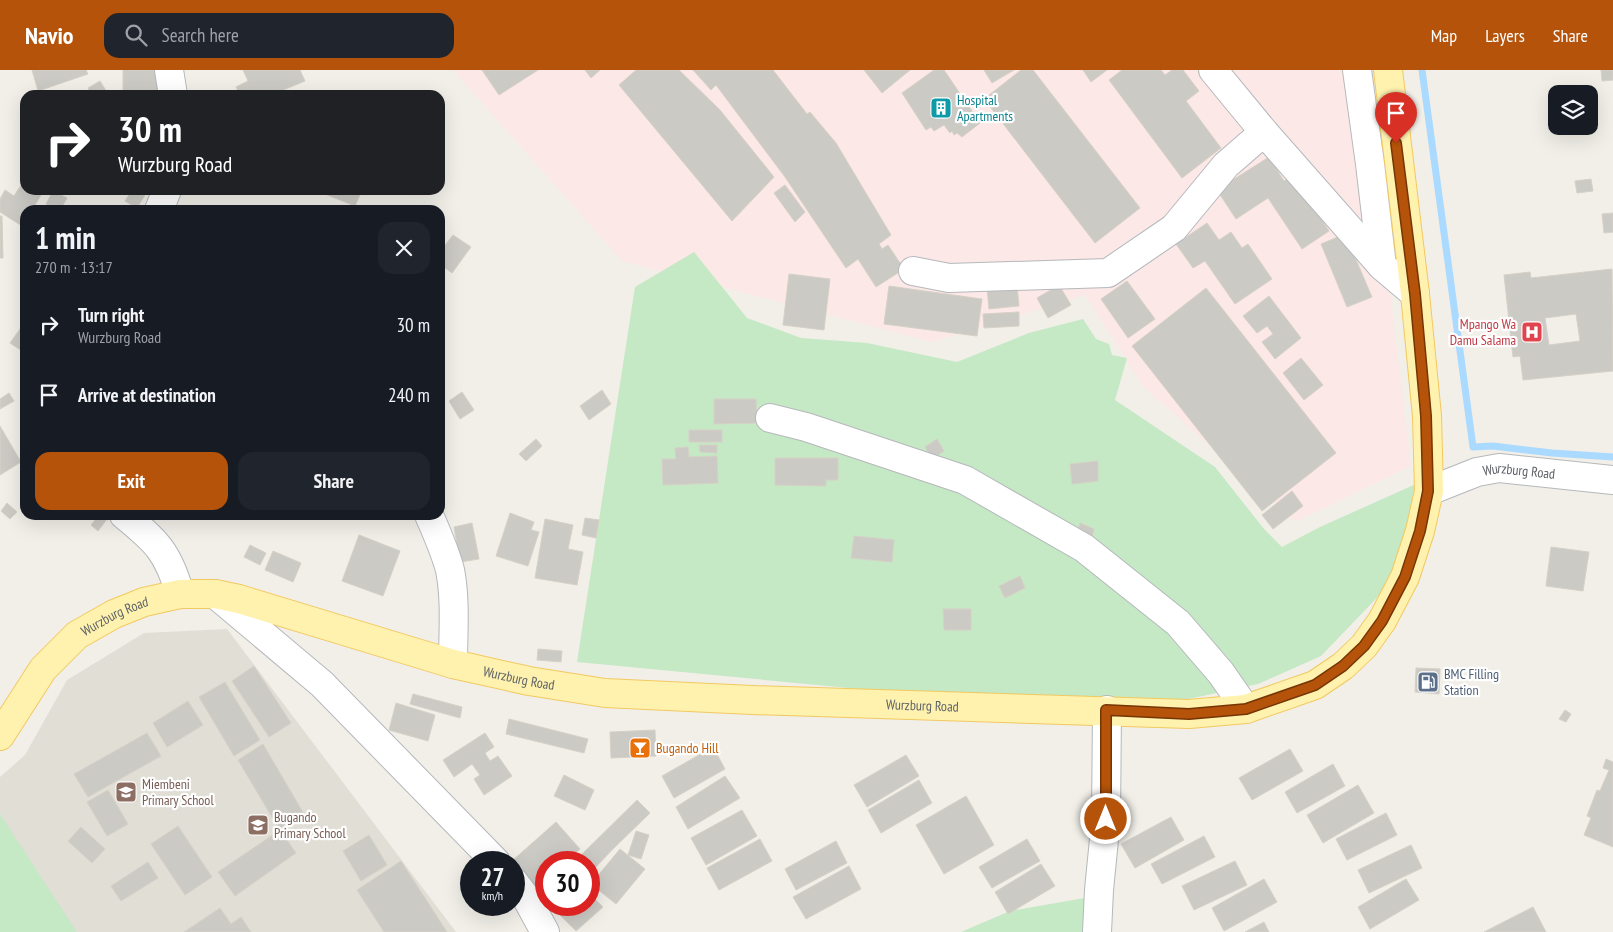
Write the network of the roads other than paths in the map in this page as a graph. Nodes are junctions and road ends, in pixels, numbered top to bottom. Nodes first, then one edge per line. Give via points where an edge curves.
1 (169, 70) edge
2 (1213, 70) edge
3 (1357, 70) edge
4 (1388, 70) edge
5 (172, 90) edge
6 (1264, 132) junction
7 (1382, 266) junction
8 (913, 271) dead end
9 (1415, 294) junction
10 (770, 418) dead end
11 (1613, 480) edge
12 (1428, 491) junction
13 (130, 520) edge
14 (430, 520) edge
15 (180, 594) junction
16 (215, 594) junction
17 (453, 664) junction
18 (1246, 709) junction
19 (1106, 710) junction
20 (0, 736) edge
21 (485, 851) edge
22 (525, 896) edge
23 (545, 932) edge
24 (1097, 932) edge

1 - 5 street
2 - 6 street
3 - 7 street
4 - 9 main road, Wurzburg Road
6 - 7 street
6 - 8 street via 1226,165 1174,228 1108,273 949,278
7 - 9 street
9 - 12 main road, Wurzburg Road via 1426,416
10 - 18 street via 965,480 1084,548 1178,623 1221,673
11 - 12 street, Wurzburg Road via 1499,468 1476,472
12 - 18 main road, Wurzburg Road via 1420,531 1405,577 1382,621 1364,646 1343,666 1315,685
13 - 15 street via 162,550
14 - 17 street via 450,571
15 - 16 main road, Wurzburg Road
15 - 20 main road, Wurzburg Road via 144,602 114,614 77,636 43,669
16 - 17 main road, Wurzburg Road
16 - 21 street via 322,684
17 - 19 main road, Wurzburg Road via 529,681 606,693
18 - 19 main road, Wurzburg Road via 1189,714
19 - 24 street via 1106,819
22 - 23 street

